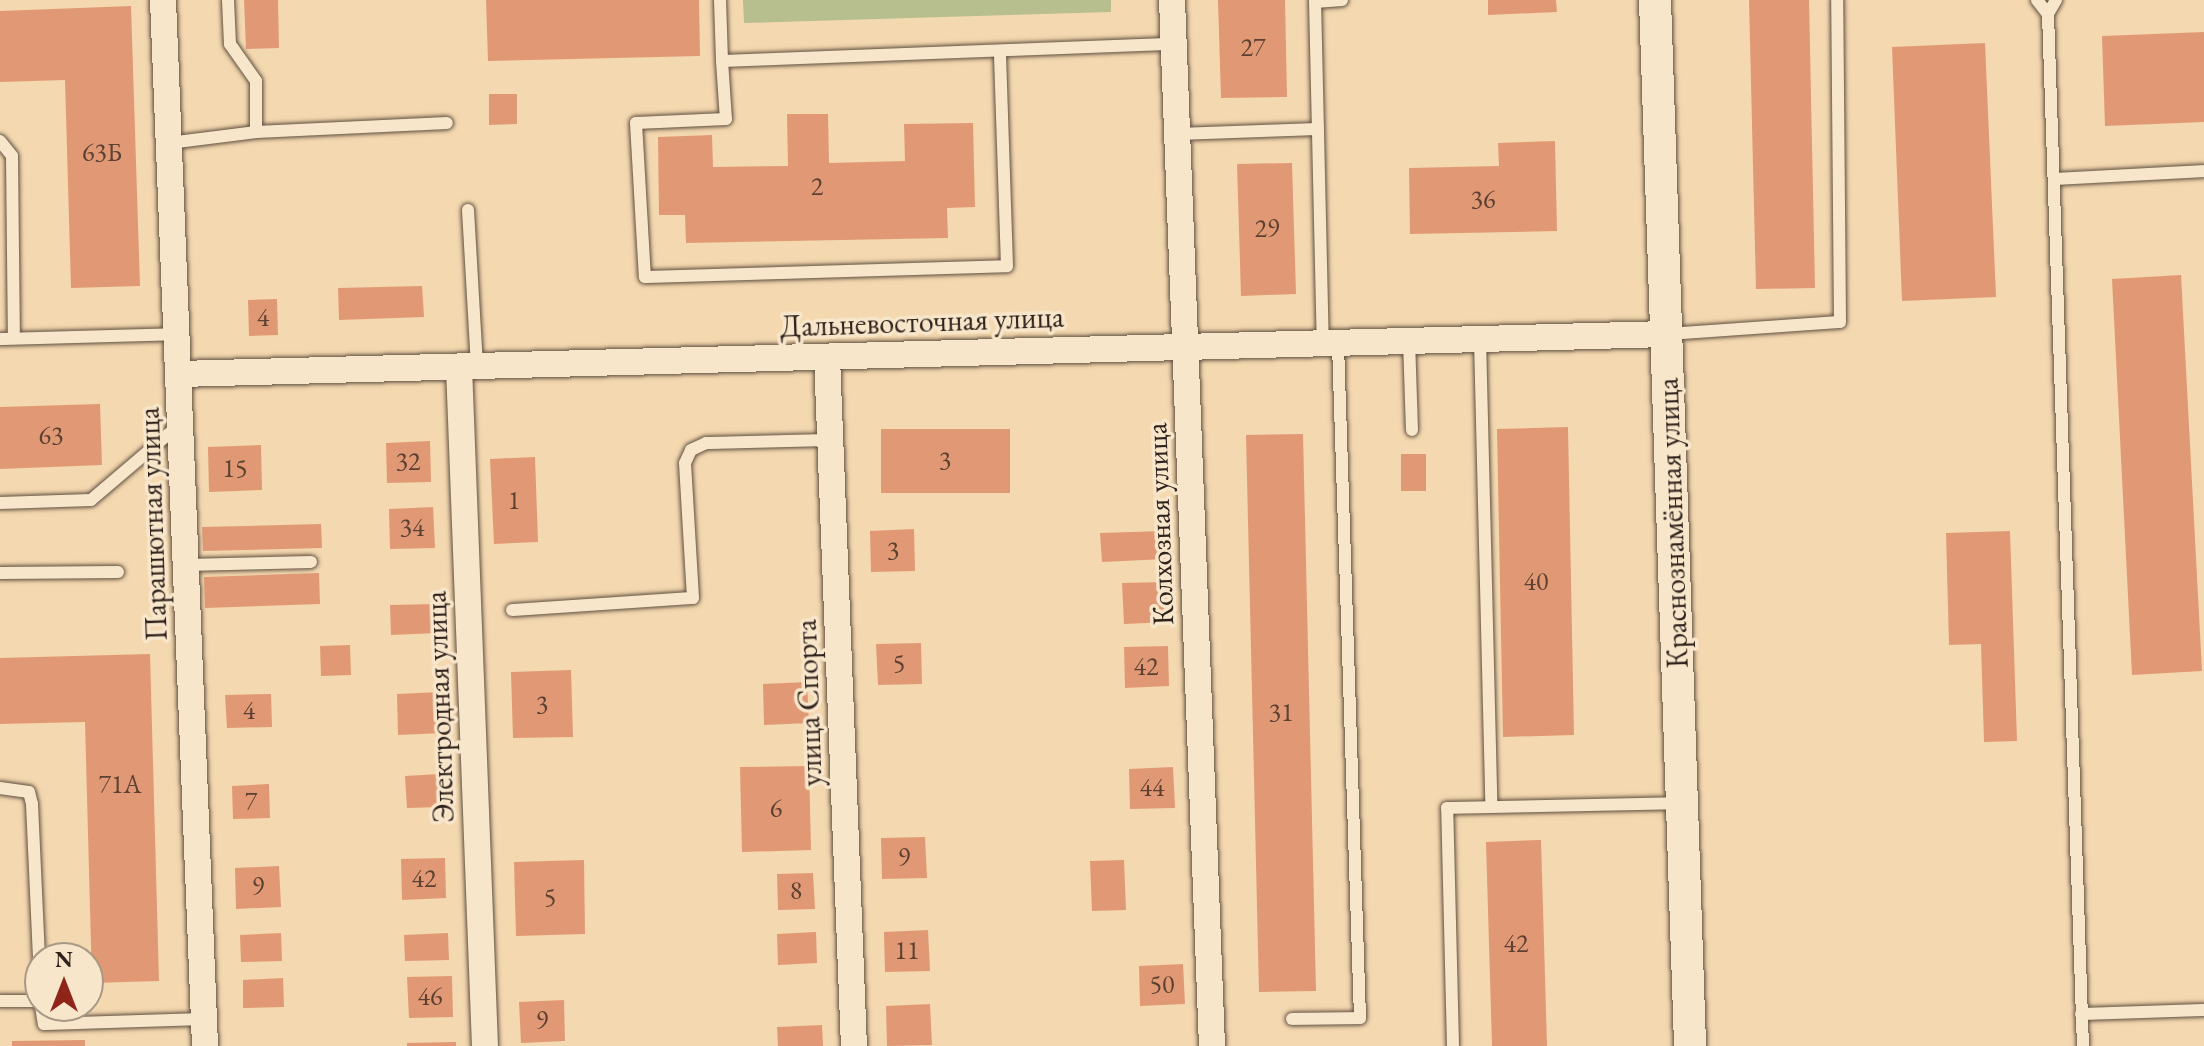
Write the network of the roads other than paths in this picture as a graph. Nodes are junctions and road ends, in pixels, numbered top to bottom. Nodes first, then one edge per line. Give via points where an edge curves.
1 (163, 0) edge
2 (228, 0) edge
3 (720, 0) edge
4 (1172, 0) edge
5 (1342, 0) edge
6 (1655, 0) edge
7 (1837, 0) edge
8 (2037, 0) edge
9 (2056, 0) edge
10 (1315, 1) edge
11 (2048, 14) junction
12 (1174, 44) junction
13 (1000, 51) junction
14 (722, 61) junction
15 (447, 123) dead end
16 (1318, 129) junction
17 (256, 132) junction
18 (1177, 134) junction
19 (0, 141) edge
20 (169, 143) junction
21 (2204, 171) edge
22 (2056, 179) junction
23 (468, 210) dead end
24 (177, 334) junction
25 (1667, 334) junction
26 (14, 338) junction
27 (0, 339) edge
28 (1480, 339) junction
29 (1409, 340) junction
30 (1330, 343) junction
31 (1185, 347) junction
32 (827, 357) junction
33 (468, 366) junction
34 (179, 374) junction
35 (181, 424) junction
36 (1412, 430) dead end
37 (830, 440) junction
38 (0, 503) edge
39 (311, 562) dead end
40 (186, 565) junction
41 (118, 572) dead end
42 (0, 573) edge
43 (512, 610) dead end
44 (0, 788) edge
45 (1683, 803) junction
46 (1491, 804) junction
47 (38, 942) edge
48 (0, 1001) edge
49 (24, 1002) edge
50 (2204, 1010) edge
51 (2081, 1014) junction
52 (205, 1019) junction
53 (1292, 1019) dead end
54 (44, 1022) edge
55 (205, 1046) edge
56 (485, 1046) edge
57 (854, 1046) edge
58 (1212, 1046) edge
59 (1453, 1046) edge
60 (1690, 1046) edge
61 (2083, 1046) edge

1 - 20 street, Парашютная улица
2 - 17 lane via 230,44 256,81
3 - 14 lane
4 - 12 street, Колхозная улица
5 - 10 lane
6 - 25 street, Краснознамённая улица
7 - 25 lane via 1840,322
8 - 11 lane
9 - 11 lane
10 - 16 lane
11 - 22 lane
12 - 13 lane
12 - 18 street, Колхозная улица
13 - 14 lane
13 - 14 lane via 1007,266 645,277 636,123 726,119
15 - 17 lane
16 - 18 lane
16 - 30 lane
17 - 20 lane
18 - 31 street, Колхозная улица
19 - 26 lane via 12,156
20 - 24 street, Парашютная улица
21 - 22 lane
22 - 51 lane
23 - 33 lane
24 - 26 lane
24 - 34 street, Парашютная улица
25 - 28 street, Дальневосточная улица
25 - 45 street, Краснознамённая улица
26 - 27 lane
28 - 29 street, Дальневосточная улица
28 - 46 lane
29 - 30 street, Дальневосточная улица
29 - 36 lane
30 - 31 street, Дальневосточная улица
30 - 53 lane via 1360,1018
31 - 32 street, Дальневосточная улица
31 - 58 street, Колхозная улица
32 - 33 street, Дальневосточная улица
32 - 37 street, улица Спорта
33 - 34 street, Дальневосточная улица
33 - 56 street, Электродная улица
34 - 35 street, Парашютная улица
35 - 38 lane via 91,500
35 - 40 street, Парашютная улица
37 - 43 lane via 706,443 691,450 685,463 693,598
37 - 57 street, улица Спорта
39 - 40 lane
40 - 52 street, Парашютная улица
41 - 42 lane
44 - 47 lane via 29,792 32,804
45 - 46 lane
45 - 60 street, Краснознамённая улица
46 - 59 lane via 1447,808
48 - 49 lane
50 - 51 lane
51 - 61 lane
52 - 54 lane
52 - 55 street, Парашютная улица

